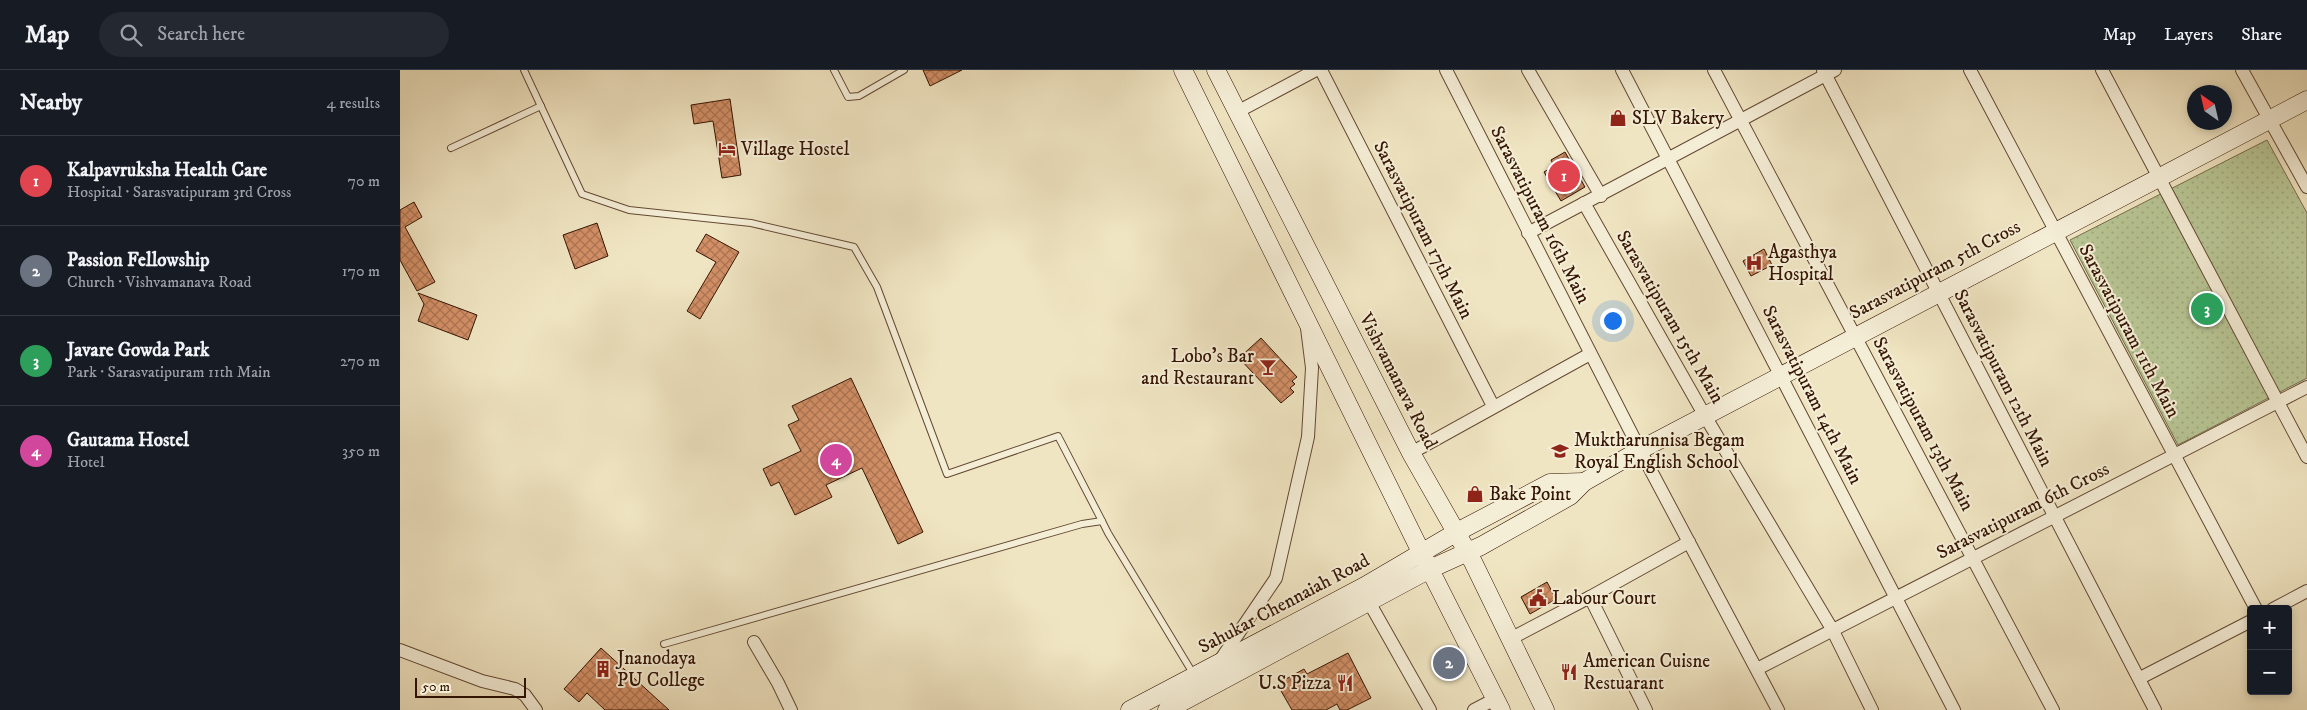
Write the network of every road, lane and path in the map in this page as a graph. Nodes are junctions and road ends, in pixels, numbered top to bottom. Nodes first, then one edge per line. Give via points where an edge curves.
1 (524, 70) edge
2 (834, 70) edge
3 (904, 70) edge
4 (1183, 70) edge
5 (1216, 70) edge
6 (1316, 70) edge
7 (1321, 70) edge
8 (1446, 70) edge
9 (1528, 70) edge
10 (1622, 70) edge
11 (1714, 70) edge
12 (1970, 70) edge
13 (2102, 70) edge
14 (2242, 70) edge
15 (1828, 72) edge
16 (2307, 100) edge
17 (540, 106) junction
18 (1237, 112) junction
19 (1740, 120) junction
20 (2270, 120) junction
21 (451, 148) dead end
22 (1668, 158) junction
23 (2160, 177) junction
24 (2307, 187) edge
25 (1601, 196) junction
26 (1584, 203) junction
27 (2055, 232) junction
28 (1528, 233) junction
29 (1938, 293) junction
30 (1306, 318) junction
31 (1855, 336) junction
32 (1590, 354) junction
33 (1781, 375) junction
34 (2307, 387) edge
35 (2278, 402) junction
36 (1493, 406) junction
37 (1705, 416) junction
38 (1640, 450) junction
39 (1411, 453) junction
40 (2173, 456) junction
41 (2307, 457) edge
42 (1584, 482) junction
43 (2053, 517) junction
44 (1102, 520) junction
45 (1457, 532) junction
46 (1689, 542) junction
47 (1466, 552) junction
48 (1422, 554) junction
49 (1973, 558) junction
50 (1430, 569) junction
51 (2307, 591) edge
52 (1590, 597) junction
53 (1896, 598) junction
54 (1369, 602) junction
55 (2254, 605) edge
56 (2281, 605) edge
57 (2247, 622) edge
58 (1832, 629) junction
59 (1510, 639) junction
60 (754, 642) dead end
61 (664, 644) dead end
62 (400, 650) edge
63 (1217, 664) junction
64 (1757, 669) junction
65 (1194, 676) junction
66 (2140, 678) junction
67 (1498, 704) edge
68 (536, 710) edge
69 (791, 710) edge
70 (1130, 710) edge
71 (1167, 710) edge
72 (1430, 710) edge
73 (1474, 710) edge
74 (1545, 710) edge
75 (1646, 710) edge
76 (1778, 710) edge
77 (1872, 710) edge
78 (1954, 710) edge
79 (2052, 710) edge
80 (2155, 710) edge

1 - 17 lane
2 - 3 lane via 848,97 859,96
4 - 30 street
5 - 18 street, Vishvamanava Road
6 - 18 street
7 - 36 street, Sarasvatipuram 17th Main
8 - 28 street, Sarasvatipuram 16th Main
9 - 25 street
10 - 22 street, Sarasvatipuram 14th Main
11 - 19 street, Sarasvatipuram 13th Main
12 - 27 street, Sarasvatipuram 11th Main
13 - 23 street
14 - 20 street
15 - 19 street
15 - 29 street, Sarasvatipuram 12th Main
16 - 20 street, Sarasvatipuram 5th Cross
17 - 21 lane
17 - 44 lane via 582,194 629,210 751,223 854,247 877,287 947,474 1058,436
18 - 39 street, Vishvamanava Road
19 - 22 street
19 - 31 street, Sarasvatipuram 13th Main
20 - 23 street, Sarasvatipuram 5th Cross
20 - 24 street
22 - 25 street
22 - 33 street, Sarasvatipuram 14th Main
23 - 27 street, Sarasvatipuram 5th Cross
23 - 35 street
25 - 26 street
26 - 28 street
26 - 37 street, Sarasvatipuram 15th Main
27 - 29 street, Sarasvatipuram 5th Cross
27 - 40 street, Sarasvatipuram 11th Main
28 - 32 street, Sarasvatipuram 16th Main
29 - 31 street, Sarasvatipuram 5th Cross
29 - 43 street, Sarasvatipuram 12th Main
30 - 48 street
30 - 63 street via 1312,368 1308,437 1276,578
31 - 33 street, Sarasvatipuram 5th Cross
31 - 49 street, Sarasvatipuram 13th Main
32 - 36 street
32 - 38 street, Sarasvatipuram 16th Main
33 - 37 street, Sarasvatipuram 5th Cross
33 - 53 street, Sarasvatipuram 14th Main
34 - 35 street, Sarasvatipuram 6th Cross
35 - 40 street, Sarasvatipuram 6th Cross
35 - 41 street
36 - 39 street
37 - 38 street, Sarasvatipuram 5th Cross
37 - 58 street, Sarasvatipuram 15th Main
38 - 42 street, Sarasvatipuram 5th Cross
38 - 46 street, Sarasvatipuram 16th Main
39 - 45 street, Vishvamanava Road
40 - 43 street, Sarasvatipuram 6th Cross
40 - 55 street, Sarasvatipuram 11th Main
42 - 45 street, Sarasvatipuram 5th Cross via 1550,483
42 - 47 street, Sarasvatipuram 5th Cross via 1570,496
43 - 49 street, Sarasvatipuram 6th Cross
43 - 66 street, Sarasvatipuram 12th Main
44 - 61 lane
44 - 65 lane
45 - 47 street, Vishvamanava Road
45 - 48 street, Sahukar Chennaiah Road
46 - 52 street
46 - 64 street, Sarasvatipuram 16th Main
47 - 50 street, Sahukar Chennaiah Road
47 - 59 street, Vishvamanava Road
48 - 50 street
48 - 63 street, Sahukar Chennaiah Road
49 - 53 street, Sarasvatipuram 6th Cross
49 - 79 street, Sarasvatipuram 13th Main
50 - 54 street, Sahukar Chennaiah Road
50 - 67 street
51 - 56 street
52 - 59 street
52 - 75 street
53 - 58 street, Sarasvatipuram 6th Cross
53 - 78 street, Sarasvatipuram 14th Main
54 - 71 street, Sahukar Chennaiah Road
54 - 72 street
57 - 66 street
58 - 64 street, Sarasvatipuram 6th Cross
58 - 77 street, Sarasvatipuram 15th Main
59 - 74 street, Vishvamanava Road
60 - 69 street
62 - 68 street via 482,681 515,688
63 - 65 street, Sahukar Chennaiah Road
64 - 76 street, Sarasvatipuram 16th Main
65 - 70 street, Sahukar Chennaiah Road
66 - 80 street, Sarasvatipuram 12th Main
67 - 73 street

